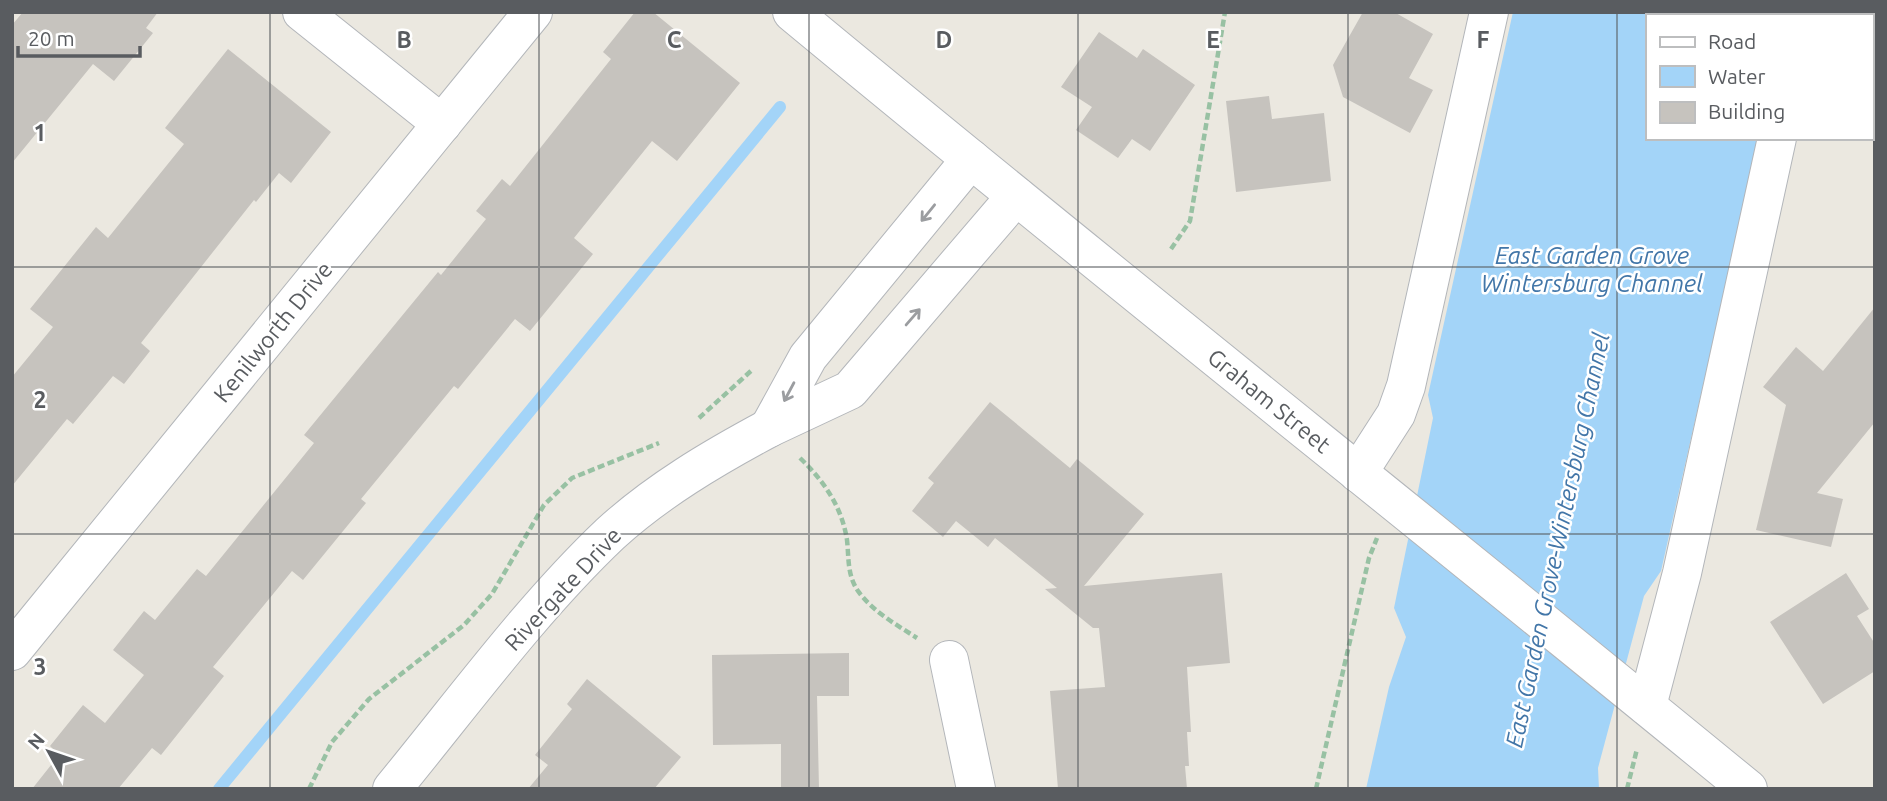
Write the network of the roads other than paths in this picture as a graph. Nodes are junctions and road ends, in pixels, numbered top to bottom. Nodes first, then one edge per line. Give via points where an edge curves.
1 (302, 12) edge
2 (533, 12) edge
3 (792, 12) edge
4 (1489, 12) edge
5 (442, 124) junction
6 (1777, 140) edge
7 (971, 159) junction
8 (1016, 196) junction
9 (769, 428) junction
10 (1358, 473) junction
11 (12, 651) edge
12 (949, 660) road end
13 (1647, 706) junction
14 (392, 789) edge
15 (976, 789) edge
16 (1748, 789) edge

1 - 5 street
2 - 5 street, Kenilworth Drive
3 - 7 street, Graham Street
4 - 10 street via 1406,386 1396,414
5 - 11 street, Kenilworth Drive
6 - 13 street via 1682,573
7 - 8 street, Graham Street
7 -> 9 street via 808,357
9 -> 8 street, Rivergate Drive via 850,390
8 - 10 street, Graham Street
9 - 14 street, Rivergate Drive via 704,463 612,533 531,620
10 - 13 street, Graham Street
12 - 15 street
13 - 16 street, Graham Street

